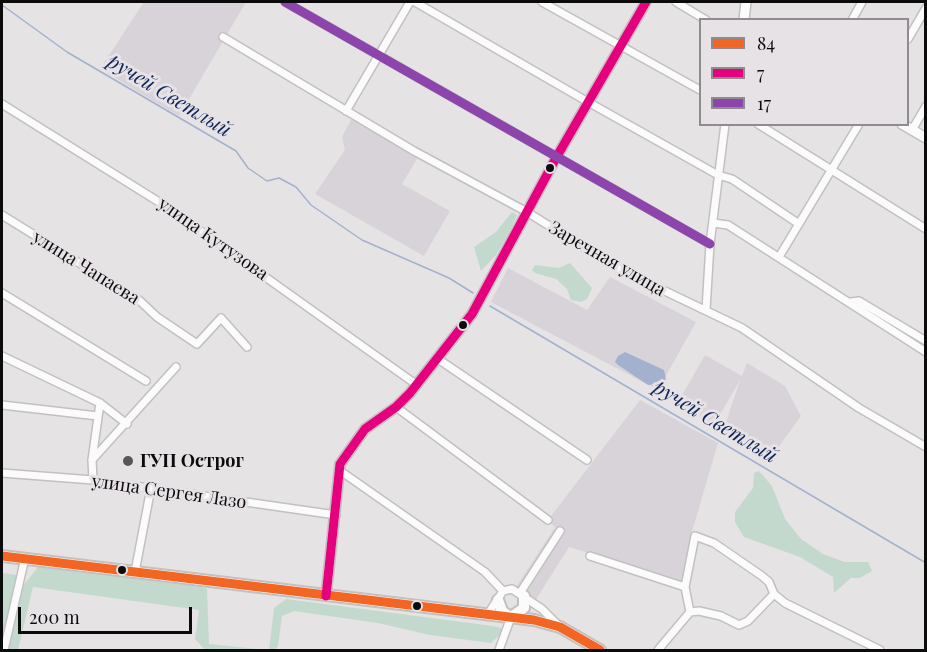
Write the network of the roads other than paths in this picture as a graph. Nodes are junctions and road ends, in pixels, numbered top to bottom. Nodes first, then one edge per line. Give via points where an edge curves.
1 (285, 2) edge
2 (410, 2) edge
3 (415, 2) edge
4 (542, 2) edge
5 (646, 2) edge
6 (676, 2) edge
7 (746, 2) edge
8 (862, 2) edge
9 (926, 8) edge
10 (703, 18) edge
11 (744, 18) edge
12 (853, 18) edge
13 (223, 37) dead end
14 (909, 37) edge
15 (621, 44) junction
16 (379, 54) junction
17 (699, 89) edge
18 (588, 102) junction
19 (2, 104) edge
20 (926, 106) edge
21 (346, 111) junction
22 (725, 126) edge
23 (761, 126) edge
24 (858, 126) edge
25 (905, 126) edge
26 (912, 130) junction
27 (926, 138) edge
28 (556, 158) junction
29 (832, 170) junction
30 (718, 175) junction
31 (716, 208) junction
32 (527, 212) junction
33 (2, 214) edge
34 (713, 223) junction
35 (799, 224) junction
36 (728, 225) junction
37 (926, 230) edge
38 (710, 244) junction
39 (779, 257) junction
40 (2, 293) edge
41 (851, 302) junction
42 (706, 310) junction
43 (926, 341) edge
44 (247, 346) dead end
45 (926, 352) edge
46 (2, 356) edge
47 (438, 359) junction
48 (176, 367) dead end
49 (146, 381) dead end
50 (417, 385) junction
51 (100, 404) junction
52 (2, 405) edge
53 (396, 407) junction
54 (98, 416) junction
55 (128, 424) junction
56 (926, 447) edge
57 (92, 460) junction
58 (587, 460) dead end
59 (339, 470) junction
60 (2, 473) edge
61 (93, 480) junction
62 (151, 488) junction
63 (336, 515) junction
64 (548, 520) dead end
65 (560, 531) dead end
66 (2, 556) edge
67 (590, 556) dead end
68 (25, 558) junction
69 (135, 572) junction
70 (685, 587) junction
71 (774, 594) junction
72 (522, 595) junction
73 (326, 596) junction
74 (501, 596) junction
75 (690, 612) junction
76 (488, 614) junction
77 (511, 617) junction
78 (560, 627) junction
79 (4, 651) edge
80 (499, 651) edge
81 (600, 651) edge
82 (658, 651) edge
83 (880, 651) edge

1 - 16 street
2 - 16 street
3 - 18 street
4 - 15 street
5 - 15 street
6 - 10 street
7 - 11 street
8 - 12 street
9 - 14 street
13 - 21 street, Заречная улица
15 - 17 street
15 - 18 street
16 - 21 street
16 - 28 street
18 - 28 street
18 - 30 street
19 - 50 street, улица Кутузова via 157,201
20 - 26 street
21 - 32 street, Заречная улица
22 - 30 street
23 - 29 street
24 - 29 street
25 - 26 street
26 - 27 street
28 - 32 street
28 - 38 street
29 - 35 street
29 - 37 street
30 - 31 street
30 - 35 street via 732,179
31 - 34 street
31 - 36 street
32 - 42 street, Заречная улица via 617,268
32 - 47 street via 472,314
33 - 44 street, улица Чапаева via 139,300 156,317 197,344 221,318
34 - 36 street
34 - 38 street
35 - 39 street
36 - 39 street
38 - 42 street
39 - 41 street
40 - 49 street
41 - 43 street via 859,301
41 - 45 street
42 - 56 street, Заречная улица via 742,328 859,408
46 - 51 street
47 - 50 street
47 - 58 street
48 - 55 street
50 - 53 street
51 - 54 street
51 - 55 street
52 - 54 street
53 - 59 street via 365,429
53 - 64 street
54 - 57 street
55 - 57 street
57 - 61 street
59 - 63 street
59 - 74 street via 485,572
60 - 61 street, улица Сергея Лазо
61 - 62 street, улица Сергея Лазо
62 - 63 street, улица Сергея Лазо
62 - 69 street
63 - 73 street
65 - 72 street
66 - 68 main road
67 - 70 street
68 - 69 main road
68 - 79 street
69 - 73 main road
70 - 71 street via 695,536 714,543 762,576
70 - 75 street
71 - 75 street via 738,626 721,616
71 - 83 street via 784,603
72 - 74 street via 512,589
72 - 77 main road via 524,608
72 - 78 street
73 - 76 main road
74 - 76 street
74 - 77 main road via 502,611
75 - 82 street
76 - 77 main road
77 - 78 main road
77 - 80 street
78 - 81 main road

